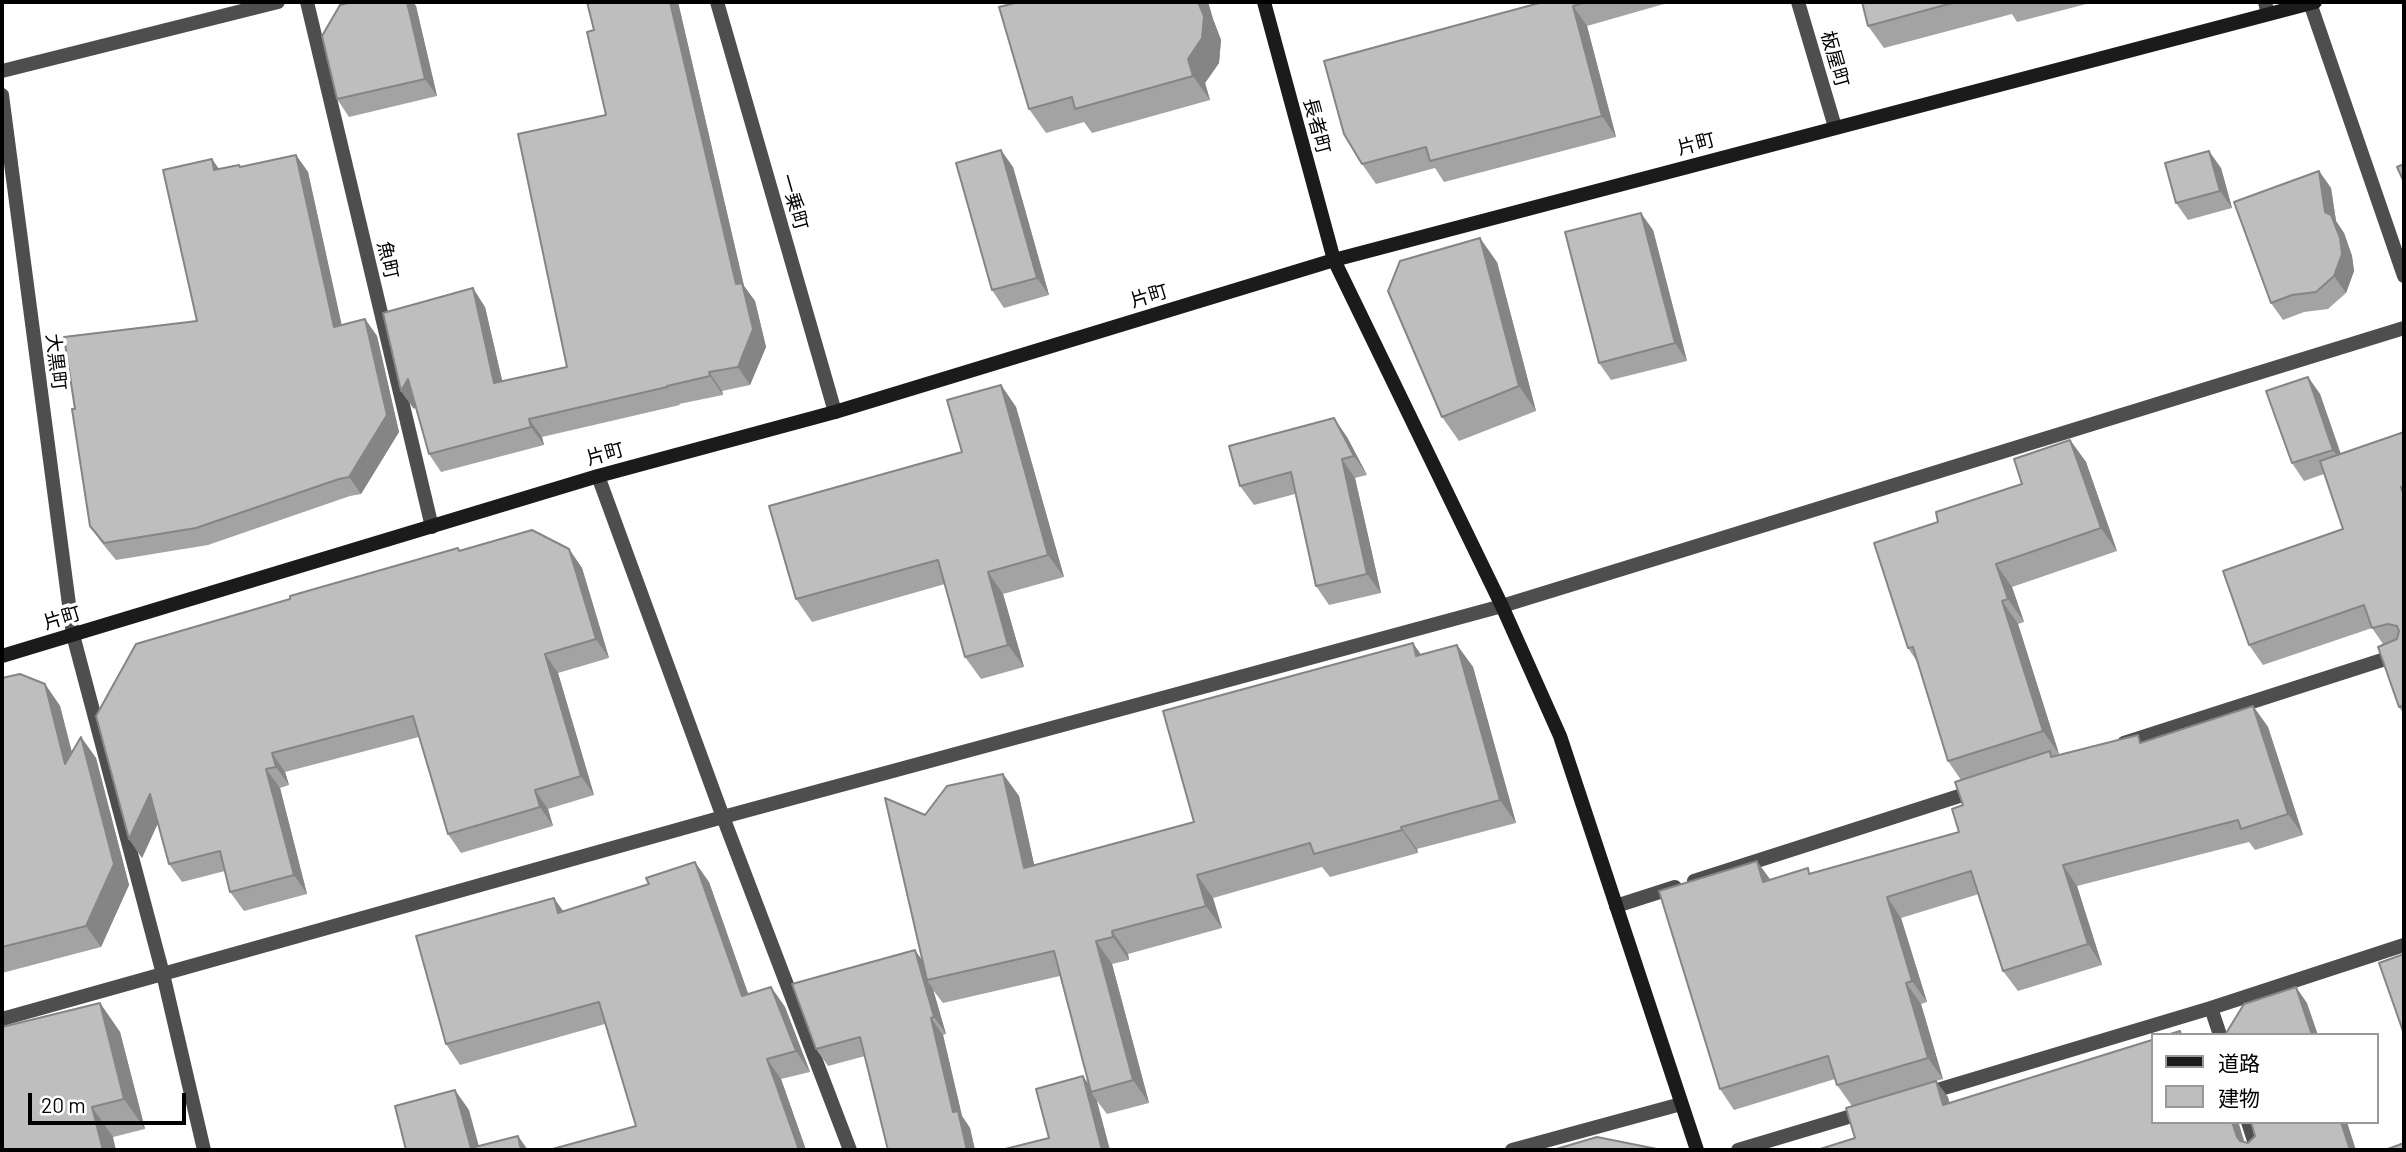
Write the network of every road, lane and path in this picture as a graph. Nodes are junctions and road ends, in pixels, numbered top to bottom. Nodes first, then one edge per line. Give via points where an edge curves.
1 (278, 2) edge
2 (307, 2) edge
3 (717, 2) edge
4 (1264, 2) edge
5 (1798, 2) edge
6 (2313, 2) edge
7 (2267, 8) edge
8 (2, 71) edge
9 (2, 95) edge
10 (1835, 127) junction
11 (1334, 260) junction
12 (2404, 276) edge
13 (2404, 328) edge
14 (835, 412) junction
15 (598, 476) junction
16 (432, 527) junction
17 (1502, 606) junction
18 (73, 635) junction
19 (2404, 653) edge
20 (2, 656) edge
21 (2115, 746) edge
22 (1997, 784) edge
23 (723, 817) junction
24 (1616, 906) junction
25 (2404, 945) edge
26 (163, 974) junction
27 (2211, 1008) junction
28 (2, 1019) edge
29 (2219, 1033) edge
30 (1909, 1099) edge
31 (1681, 1104) junction
32 (1883, 1107) edge
33 (2249, 1124) edge
34 (204, 1150) edge
35 (850, 1150) edge
36 (1513, 1150) edge
37 (1697, 1150) edge
38 (1738, 1150) edge
39 (2257, 1150) edge

1 - 8 street
2 - 16 street, 魚町
3 - 14 street, 一乗町
4 - 11 street, 長者町
5 - 10 street, 板屋町
6 - 7 street, 片町
6 - 12 street
7 - 10 street, 片町
9 - 18 street, 大黒町
10 - 11 street, 片町
11 - 14 street, 片町
11 - 17 street, 長者町
13 - 17 street
14 - 15 street, 片町
15 - 16 street, 片町
15 - 23 street
16 - 18 street, 片町
17 - 23 street
17 - 24 street, 長者町 via 1560,736
18 - 20 street, 片町
18 - 26 street, 大黒町
19 - 21 street
22 - 24 street
23 - 26 street
23 - 35 street
24 - 31 street, 長者町
25 - 27 street
26 - 28 street
26 - 34 street, 大黒町
27 - 29 street
27 - 30 street
31 - 36 street
31 - 37 street, 長者町
32 - 38 street
33 - 39 street

